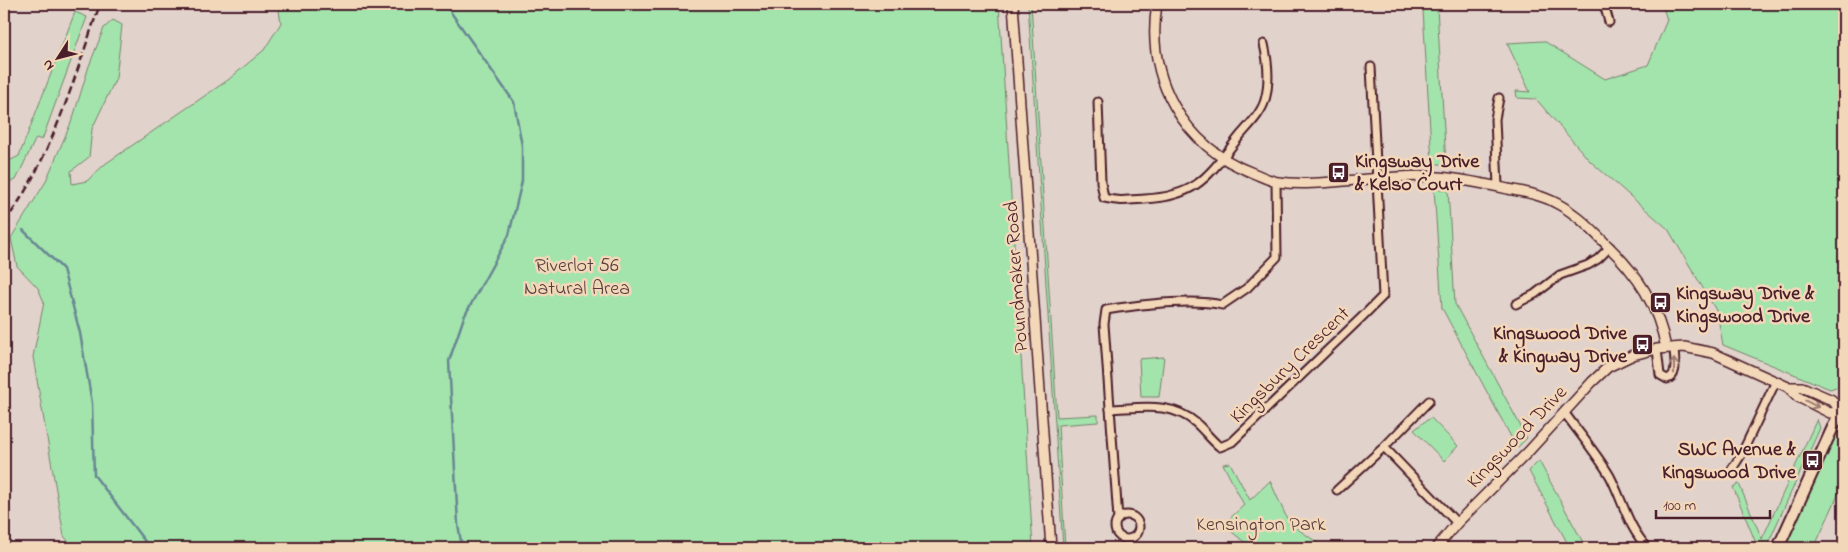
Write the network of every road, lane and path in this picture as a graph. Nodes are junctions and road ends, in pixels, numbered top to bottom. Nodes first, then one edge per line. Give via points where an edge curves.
1 (1013, 4) edge
2 (1157, 4) edge
3 (1604, 4) edge
4 (1609, 22) dead end
5 (1264, 44) dead end
6 (1370, 67) dead end
7 (1499, 98) dead end
8 (1098, 102) dead end
9 (1222, 158) junction
10 (1376, 179) junction
11 (1276, 182) junction
12 (1498, 186) junction
13 (1610, 247) junction
14 (1516, 304) dead end
15 (1666, 348) junction
16 (1776, 381) junction
17 (1429, 401) dead end
18 (1843, 408) edge
19 (1110, 409) junction
20 (1564, 412) junction
21 (1384, 447) junction
22 (1730, 472) dead end
23 (1337, 490) dead end
24 (1118, 519) dead end
25 (1457, 523) junction
26 (1051, 548) edge
27 (1436, 548) edge
28 (1648, 548) edge
29 (1778, 548) edge

1 - 26 street, Poundmaker Road
2 - 9 street via 1155,50 1165,87 1191,131
3 - 4 street
5 - 9 street via 1268,59 1265,102
6 - 10 street
7 - 12 street via 1495,118
8 - 9 street via 1104,198 1115,201 1174,196 1197,184
9 - 11 street
10 - 11 street
10 - 12 street via 1426,176
10 - 19 street, Kingsbury Crescent via 1383,296 1232,442 1220,447 1195,423 1171,409
11 - 19 street via 1277,257 1247,288 1222,305 1203,302 1106,310 1104,324
12 - 13 street via 1536,194 1558,204 1579,218
13 - 14 street via 1598,259 1560,275
13 - 15 street via 1626,263 1654,307
15 - 16 street, Kingswood Drive via 1696,348 1713,353
15 - 20 street, Kingswood Drive via 1633,354 1608,368
16 - 18 street, Kingswood Drive via 1802,387
16 - 22 street
17 - 21 street
18 - 29 main road
19 - 24 street
20 - 25 street, Kingswood Drive
20 - 28 street via 1608,474 1629,522
21 - 23 street
21 - 25 street
25 - 27 street, Kingswood Drive

